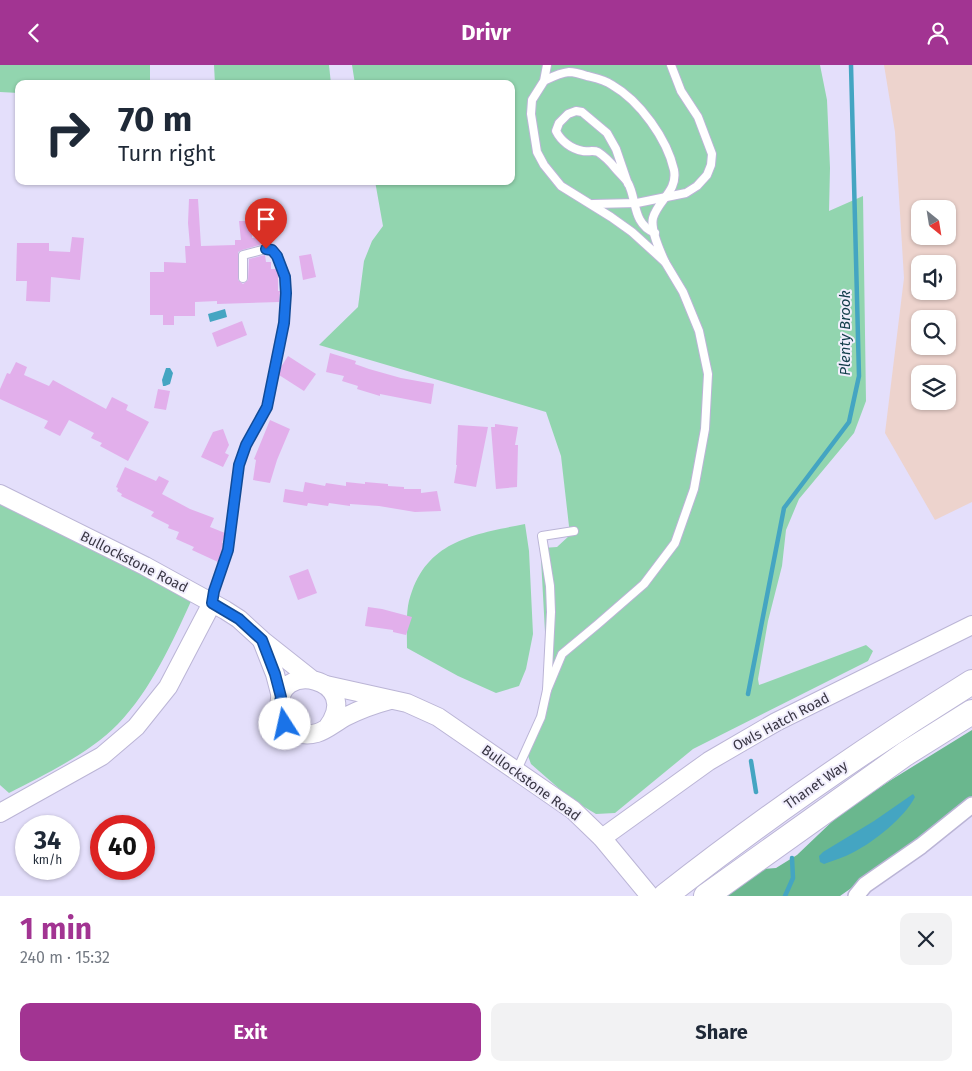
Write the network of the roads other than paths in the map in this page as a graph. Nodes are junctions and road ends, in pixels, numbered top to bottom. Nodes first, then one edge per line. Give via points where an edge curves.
1 (547, 65) edge
2 (671, 65) edge
3 (566, 69) edge
4 (544, 81) junction
5 (628, 184) junction
6 (666, 197) junction
7 (633, 203) junction
8 (590, 204) junction
9 (655, 233) junction
10 (664, 262) junction
11 (243, 278) dead end
12 (0, 494) edge
13 (574, 531) dead end
14 (212, 603) junction
15 (972, 625) edge
16 (262, 640) junction
17 (310, 678) junction
18 (972, 682) edge
19 (326, 685) junction
20 (547, 690) junction
21 (281, 697) junction
22 (390, 699) junction
23 (972, 712) edge
24 (327, 728) junction
25 (517, 770) junction
26 (972, 805) edge
27 (0, 813) edge
28 (602, 839) junction
29 (650, 896) edge
30 (665, 896) edge
31 (706, 896) edge
32 (856, 896) edge

1 - 4 lane
2 - 6 lane via 681,91 698,117 712,154 707,175 697,186 686,193
3 - 4 lane
3 - 6 lane via 612,84 648,118 664,142 674,171 672,189
4 - 8 lane via 532,100 530,114 537,152 561,186
5 - 5 lane via 607,133 582,112 568,114 556,131 560,139 583,151 597,152
5 - 7 lane
6 - 7 lane
6 - 9 lane via 653,219
7 - 8 lane
7 - 9 lane via 644,225
8 - 10 lane via 632,232
9 - 10 lane
10 - 20 lane via 683,292 699,331 708,374 705,429 694,489 674,543 644,584 562,654
11 - 14 lane via 244,255 272,250 285,277 284,323 267,407 239,465 230,542
12 - 14 street, Bullockstone Road
13 - 20 lane via 542,537 551,612
14 - 16 street, Bullockstone Road via 239,619
14 - 27 street via 168,687 136,727 102,756
15 - 28 street, Owls Hatch Road via 776,722 709,761
16 - 17 street, Bullockstone Road
16 - 21 street, Bullockstone Road
17 - 19 street, Bullockstone Road
17 - 21 street via 292,683
18 - 30 highway, Thanet Way via 892,732 709,861
19 - 22 street, Bullockstone Road
19 - 24 street via 336,702 336,711
20 - 25 lane via 541,717
21 - 24 street, Bullockstone Road via 280,715 292,730 309,735
22 - 24 street, Bullockstone Road via 364,708
22 - 25 street, Bullockstone Road via 438,717
23 - 31 highway, Thanet Way via 905,754
25 - 28 street, Bullockstone Road via 573,810
26 - 32 street via 865,885
28 - 29 street, Bullockstone Road

